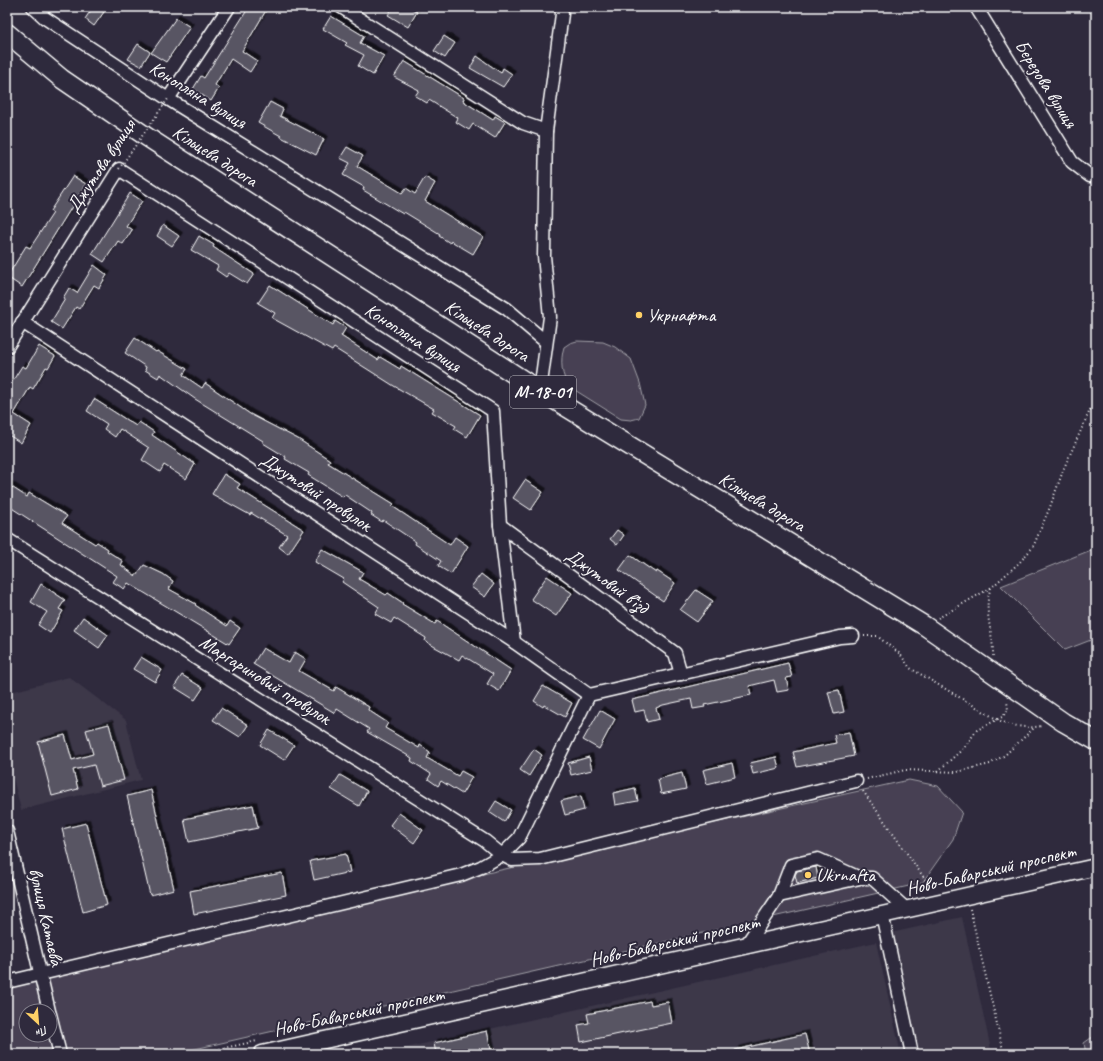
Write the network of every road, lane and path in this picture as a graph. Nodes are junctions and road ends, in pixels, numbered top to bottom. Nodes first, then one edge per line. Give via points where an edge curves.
1 (33, 7) edge
2 (229, 7) edge
3 (341, 7) edge
4 (561, 7) edge
5 (976, 7) edge
6 (7, 33) edge
7 (168, 99) junction
8 (546, 132) junction
9 (119, 169) junction
10 (1093, 176) edge
11 (22, 322) junction
12 (546, 342) junction
13 (7, 347) edge
14 (540, 391) junction
15 (1096, 397) edge
16 (500, 525) junction
17 (7, 539) edge
18 (992, 587) junction
19 (925, 626) junction
20 (854, 636) joint
21 (514, 642) junction
22 (993, 672) junction
23 (681, 674) junction
24 (589, 695) junction
25 (1006, 696) dead end
26 (998, 720) junction
27 (1063, 722) junction
28 (1034, 728) junction
29 (1096, 741) edge
30 (937, 771) junction
31 (856, 781) junction
32 (7, 831) edge
33 (502, 854) junction
34 (1096, 867) edge
35 (860, 878) junction
36 (932, 889) dead end
37 (966, 895) junction
38 (779, 896) junction
39 (906, 909) junction
40 (882, 914) junction
41 (746, 945) junction
42 (40, 974) junction
43 (7, 982) edge
44 (48, 1003) edge
45 (57, 1043) edge
46 (60, 1054) edge
47 (262, 1054) edge
48 (912, 1054) edge
49 (1004, 1054) edge

1 - 7 street, Конопляна вулиця via 45,18
2 - 7 street
3 - 8 street via 523,123
4 - 8 street
5 - 10 street, Березова вулиця via 1072,162
6 - 14 highway, Кільцева дорога / М-18-01 via 62,79 144,135
7 - 9 path, Джутова вулиця, bridge
7 - 12 street, Конопляна вулиця via 507,309
8 - 12 street via 544,256 550,317
9 - 11 street, Джутова вулиця
9 - 16 street, Конопляна вулиця via 493,411
11 - 13 street, Джутова вулиця
11 - 21 street, Джутовий провулок
12 - 14 street
14 - 19 highway, Кільцева дорога / М-18-01
15 - 18 path via 1064,468 1033,547
16 - 21 street, Конопляна вулиця
16 - 23 street, Джутовий в’їзд via 675,653
17 - 33 street, Маргариновий провулок
18 - 19 path
18 - 22 path via 989,593 988,614 994,645
19 - 22 highway, Кільцева дорога / М-18-01
20 - 23 street via 840,637
20 - 26 path via 877,636 895,649 910,668
21 - 24 street, Джутовий провулок
22 - 27 highway, Кільцева дорога / М-18-01
23 - 24 street
24 - 33 street via 519,838
25 - 26 path via 1008,710
26 - 28 path via 1010,725
26 - 30 path via 977,730 964,748
27 - 28 path
27 - 29 highway, Кільцева дорога / М-18-01
28 - 30 path via 1005,755 990,764 957,772
30 - 31 path via 905,770
31 - 33 street via 540,859 512,860
31 - 36 path
32 - 42 street, вулиця Катаєва
33 - 42 street via 461,875
34 - 37 main road, Ново-Баварський проспект
35 - 38 street
35 - 38 street via 818,859 791,864
35 - 39 street via 872,878
37 - 39 main road, Ново-Баварський проспект
37 - 49 path
38 - 41 street
39 - 40 main road, Ново-Баварський проспект
40 - 41 main road, Ново-Баварський проспект
40 - 48 street
41 - 47 main road, Ново-Баварський проспект
42 - 43 street
42 - 44 street, вулиця Катаєва
45 - 46 street, вулиця Катаєва

